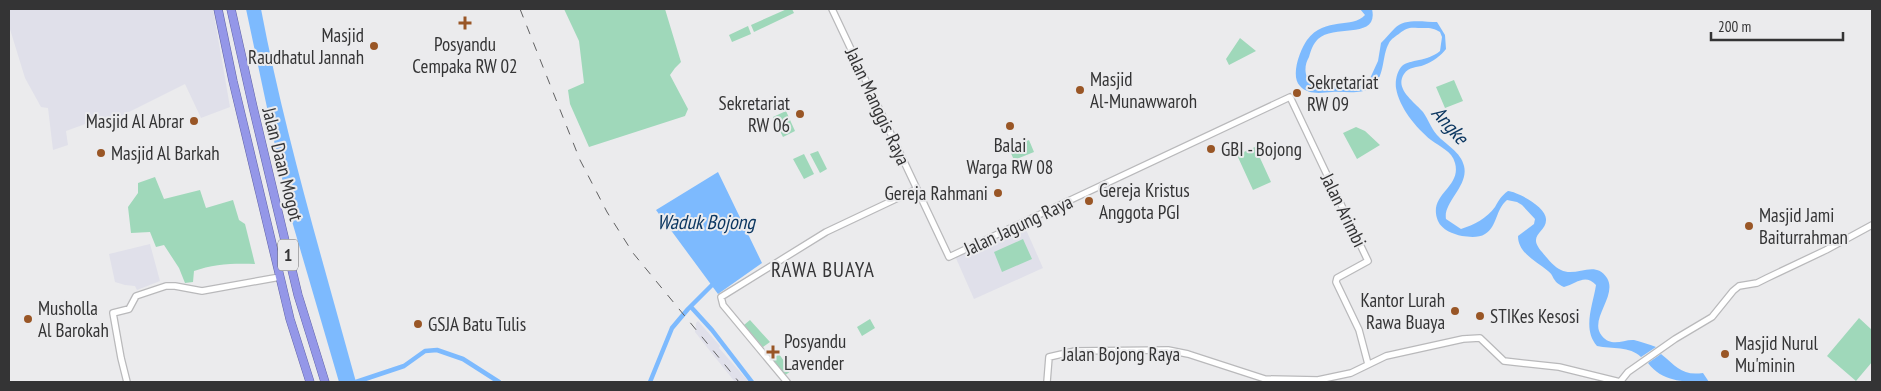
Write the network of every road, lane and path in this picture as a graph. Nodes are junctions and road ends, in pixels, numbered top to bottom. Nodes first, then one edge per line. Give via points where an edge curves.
1 (218, 9) edge
2 (232, 9) edge
3 (832, 9) edge
4 (1290, 97) joint
5 (917, 189) junction
6 (1872, 225) edge
7 (949, 257) joint
8 (280, 277) junction
9 (1368, 364) junction
10 (127, 382) edge
11 (310, 382) edge
12 (326, 382) edge
13 (787, 382) edge
14 (1047, 382) edge
15 (1620, 382) edge

1 - 8 highway, Jalan Daan Mogot / 1
2 - 12 highway, Jalan Daan Mogot / 1 via 298,295
3 - 5 street, Jalan Manggis Raya
4 - 7 street, Jalan Jagung Raya
4 - 9 street, Jalan Arimbi via 1368,261 1337,278 1336,282 1359,330
5 - 7 street, Jalan Manggis Raya
5 - 13 street via 826,232 720,299
6 - 15 street via 1757,283 1739,286 1712,317 1628,372
8 - 10 street via 202,291 166,286 136,296 128,309 113,312
8 - 11 highway, Jalan Daan Mogot / 1
9 - 14 street, Jalan Bojong Raya via 1352,373 1327,379 1274,379 1174,351 1075,351 1050,355
9 - 15 street, Jalan Bojong Raya via 1386,356 1480,338 1504,361 1559,367

